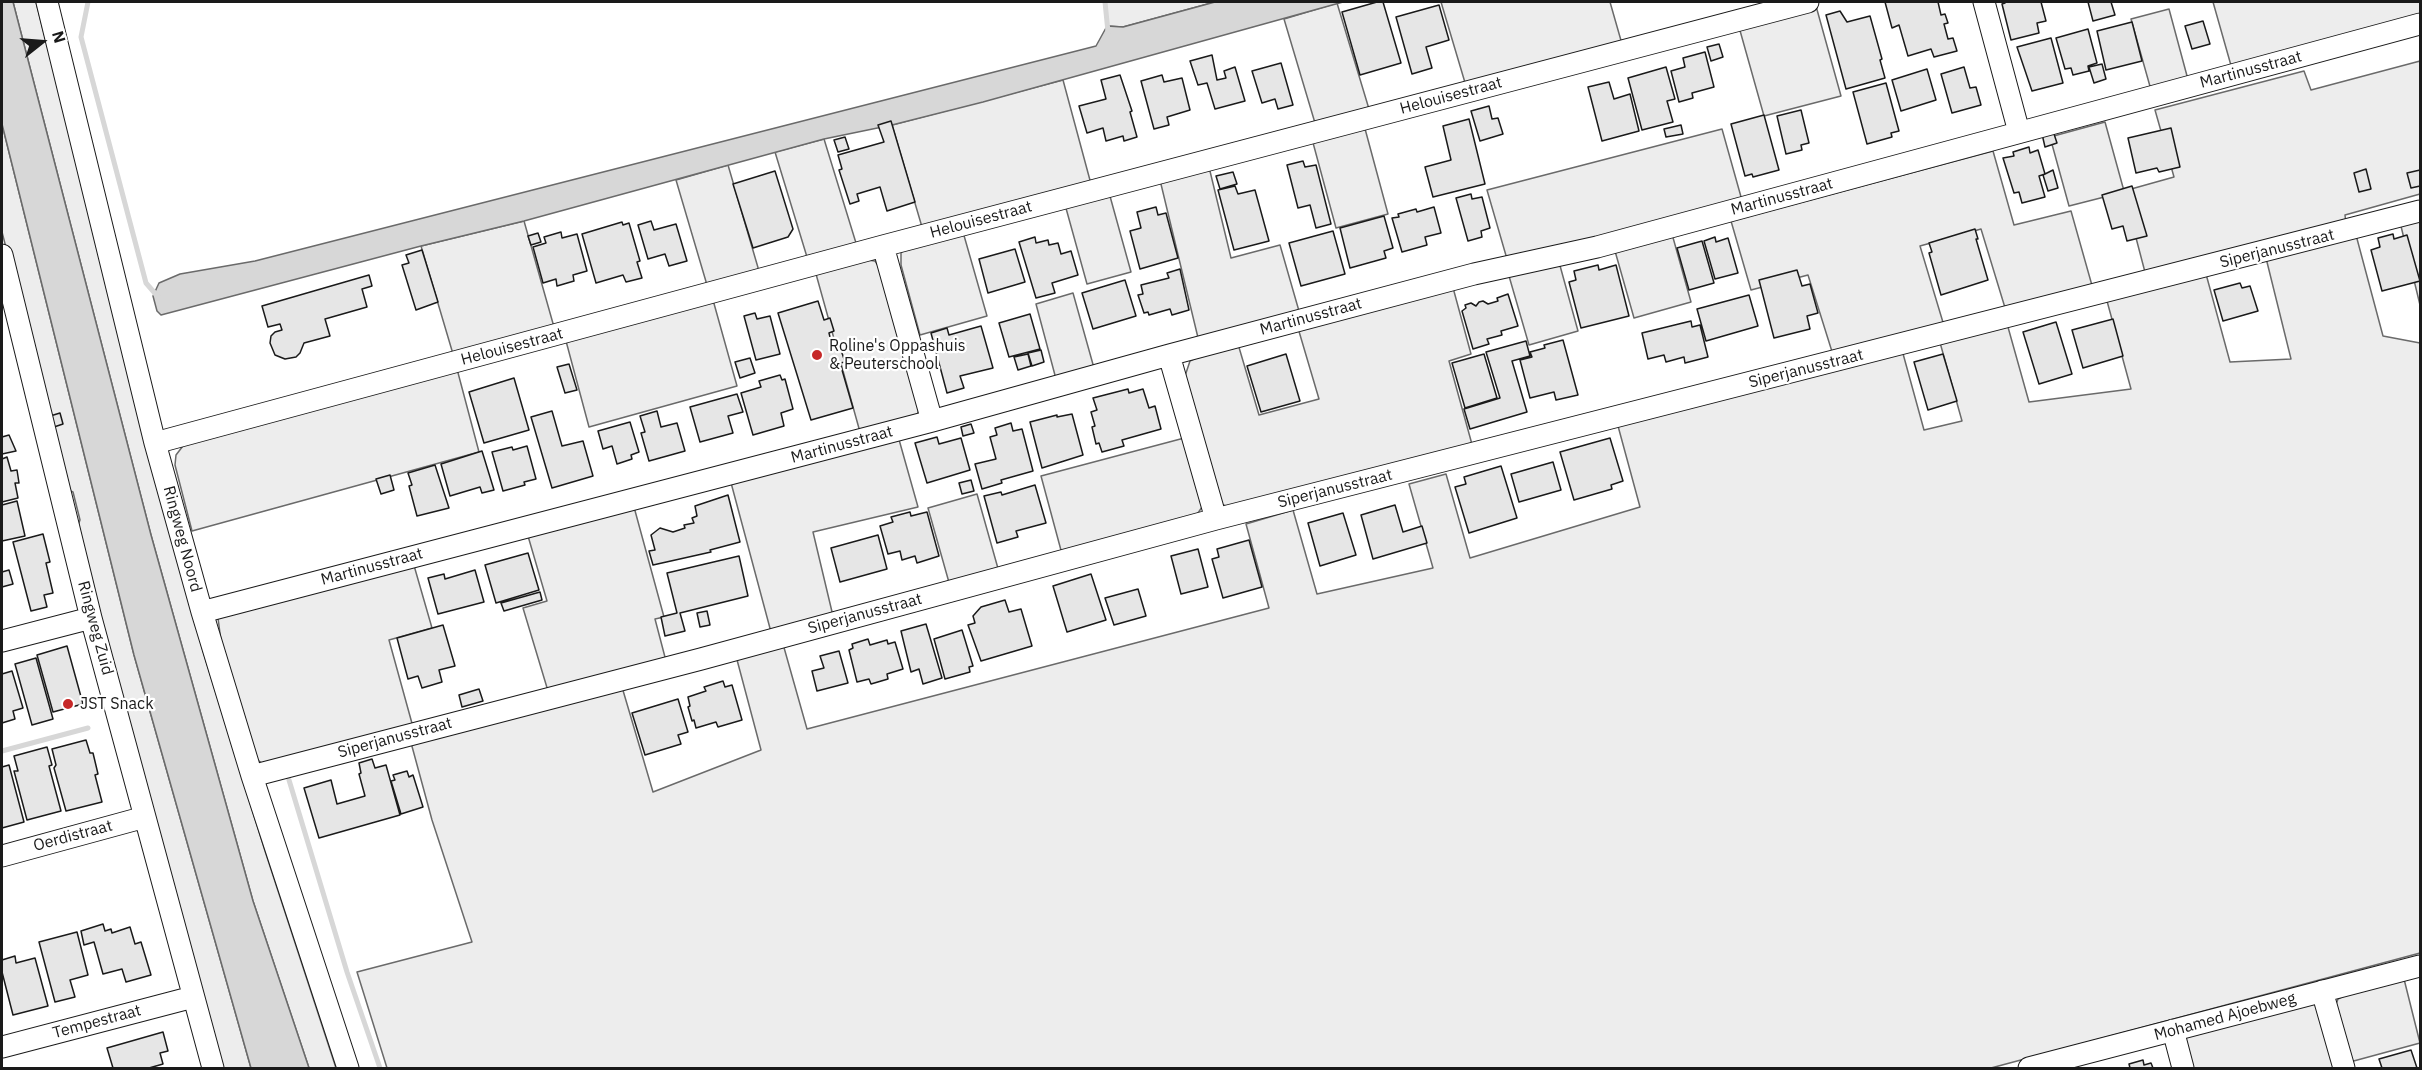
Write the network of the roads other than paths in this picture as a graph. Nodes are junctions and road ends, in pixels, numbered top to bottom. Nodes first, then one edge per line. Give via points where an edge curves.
1 (47, 2) edge
2 (1808, 2) edge
3 (1984, 2) edge
4 (2421, 24) edge
5 (2019, 132) junction
6 (2421, 212) edge
7 (883, 246) junction
8 (2, 255) edge
9 (1169, 355) junction
10 (932, 422) junction
11 (155, 443) junction
12 (1216, 519) junction
13 (202, 612) junction
14 (91, 618) junction
15 (2, 640) edge
16 (252, 776) junction
17 (145, 817) junction
18 (2, 856) edge
19 (2421, 966) edge
20 (2322, 991) junction
21 (193, 997) junction
22 (2173, 1030) junction
23 (2, 1047) edge
24 (213, 1068) edge
25 (348, 1068) edge
26 (2029, 1068) edge
27 (2183, 1068) edge
28 (2344, 1068) edge

1 - 11 street, Ringweg Noord
2 - 7 street, Helouisestraat
3 - 5 street
4 - 5 street, Martinusstraat
5 - 9 street, Martinusstraat via 1597,247 1473,274
6 - 12 street, Siperjanusstraat
7 - 10 street
7 - 11 street, Helouisestraat
8 - 14 street, Ringweg Zuid
9 - 10 street, Martinusstraat
9 - 12 street
10 - 13 street, Martinusstraat
11 - 13 street, Ringweg Noord
12 - 16 street, Siperjanusstraat
13 - 16 street, Ringweg Noord
14 - 15 street
14 - 17 street, Ringweg Zuid
16 - 25 street, Ringweg Noord
17 - 18 street, Oerdistraat
17 - 21 street, Ringweg Zuid
19 - 20 street, Mohamed Ajoebweg
20 - 22 street, Mohamed Ajoebweg
20 - 28 street
21 - 23 street, Tempestraat
21 - 24 street, Ringweg Zuid
22 - 26 street, Mohamed Ajoebweg
22 - 27 street

